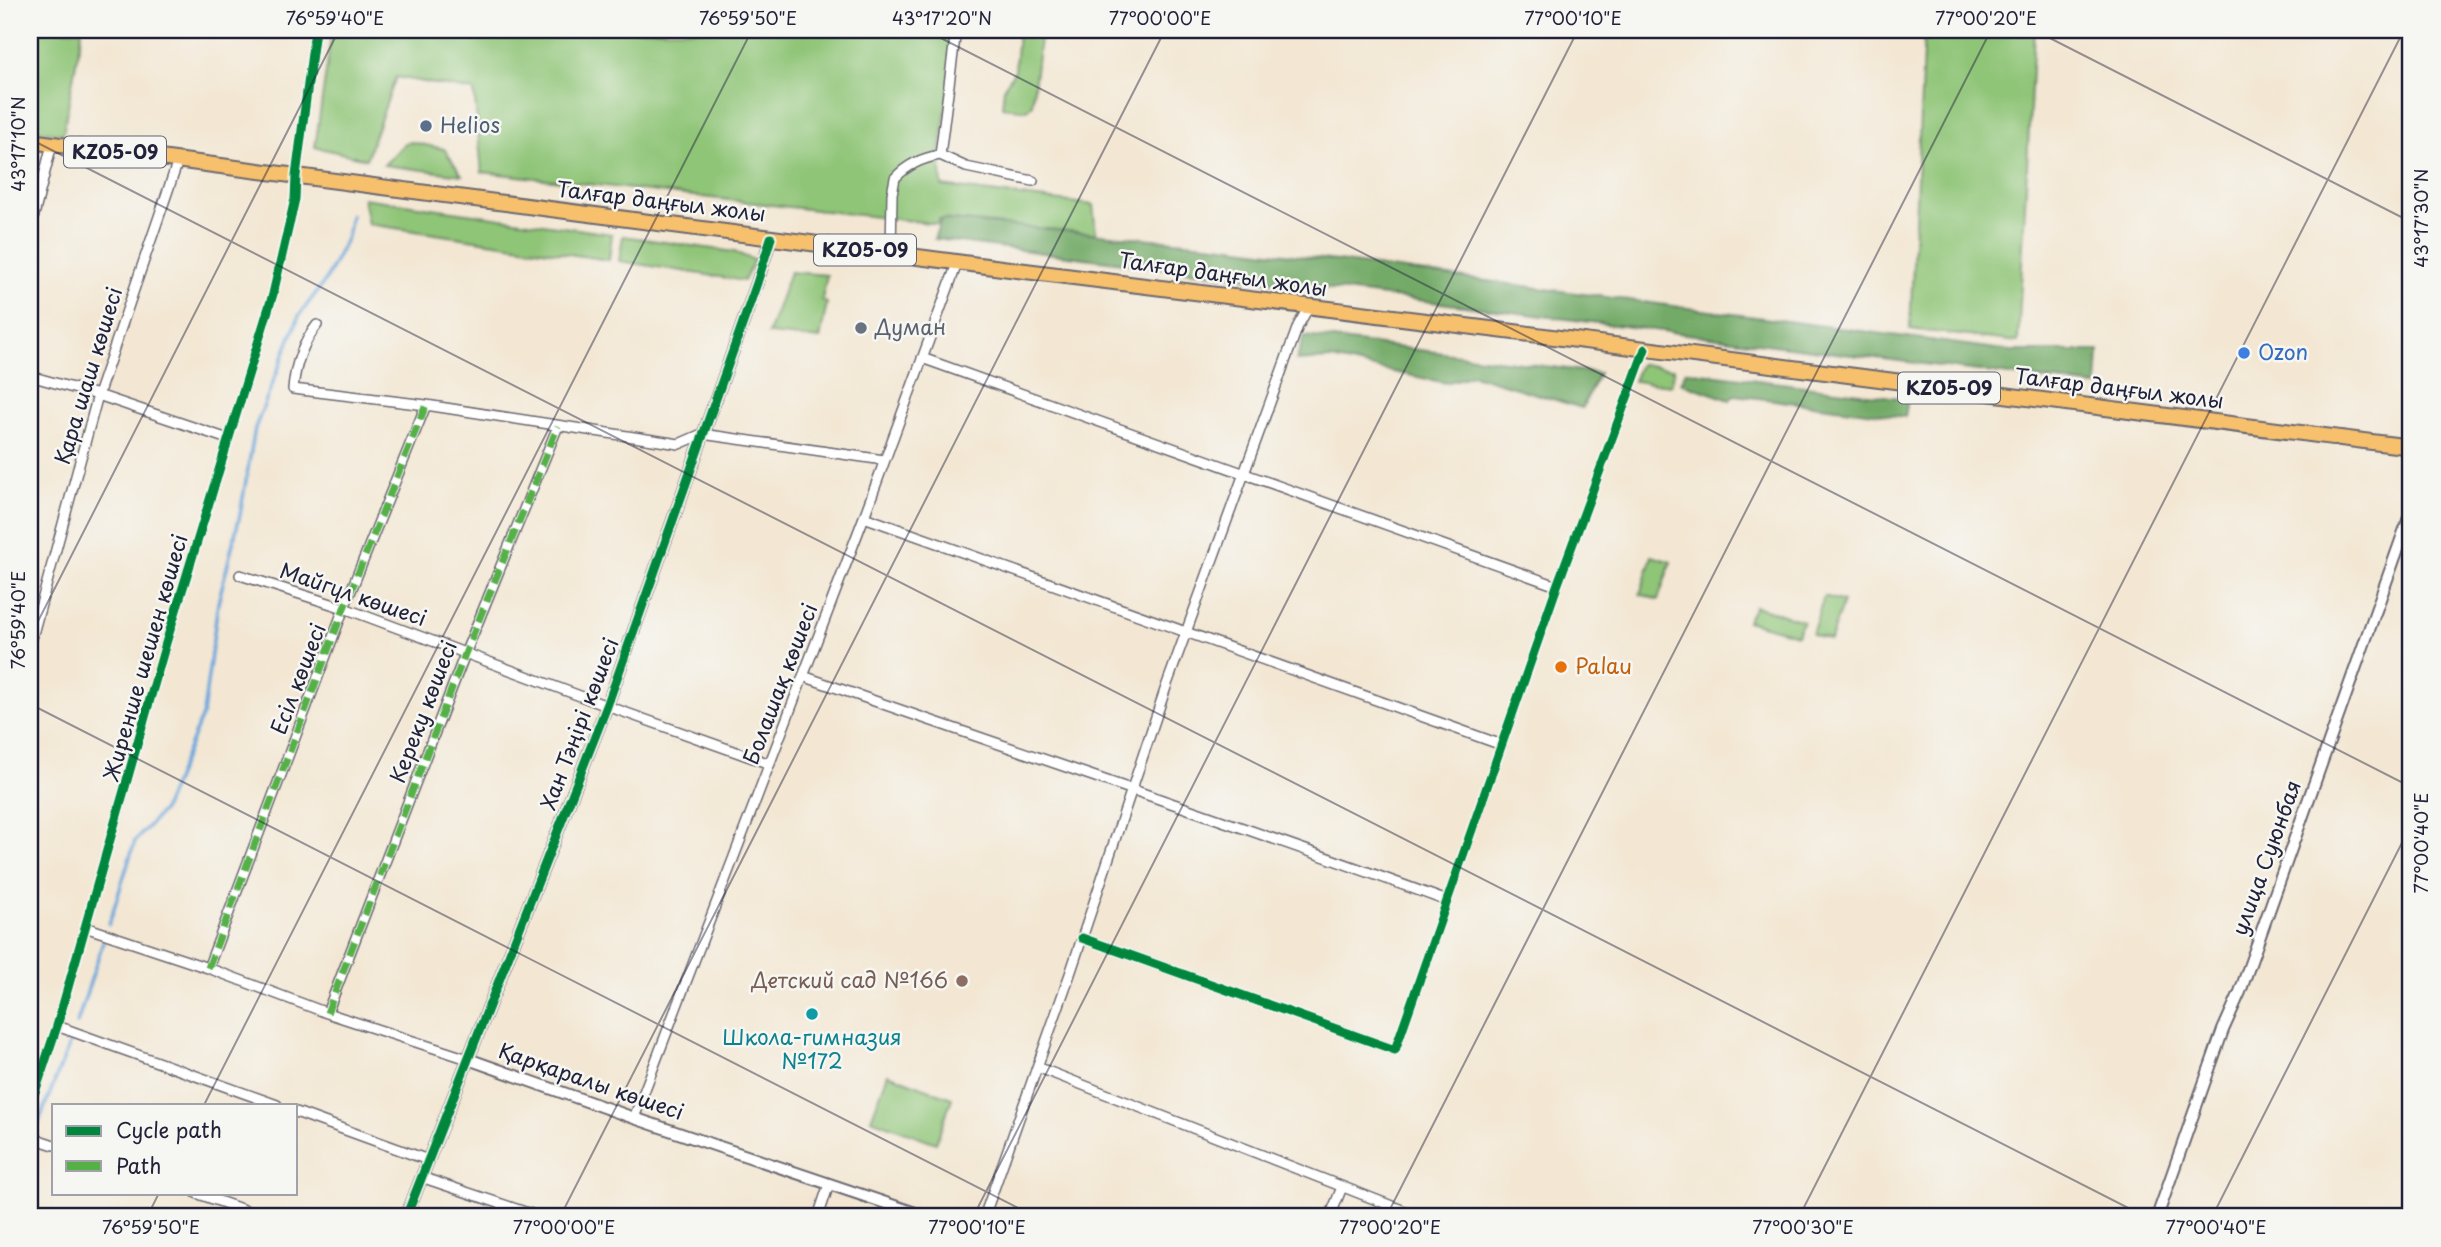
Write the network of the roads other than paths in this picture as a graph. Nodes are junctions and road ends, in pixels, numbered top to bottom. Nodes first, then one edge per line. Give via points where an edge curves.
1 (315, 30) edge
2 (956, 30) edge
3 (30, 141) edge
4 (52, 144) junction
5 (940, 155) junction
6 (178, 161) junction
7 (296, 176) junction
8 (1033, 181) dead end
9 (30, 231) edge
10 (771, 238) junction
11 (891, 253) junction
12 (958, 261) junction
13 (1308, 308) junction
14 (317, 326) dead end
15 (1645, 349) junction
16 (922, 358) junction
17 (30, 376) edge
18 (98, 395) junction
19 (426, 405) junction
20 (558, 426) junction
21 (702, 434) junction
22 (228, 439) junction
23 (2411, 447) edge
24 (884, 460) junction
25 (1242, 473) junction
26 (2411, 512) edge
27 (864, 517) junction
28 (240, 575) dead end
29 (1557, 586) junction
30 (344, 608) junction
31 (1187, 632) junction
32 (30, 645) edge
33 (465, 654) junction
34 (803, 676) junction
35 (607, 706) junction
36 (1502, 745) junction
37 (770, 764) junction
38 (1131, 788) junction
39 (1447, 901) junction
40 (85, 927) junction
41 (1082, 938) junction
42 (208, 968) junction
43 (327, 1013) junction
44 (57, 1026) junction
45 (468, 1059) junction
46 (1037, 1067) junction
47 (34, 1081) edge
48 (274, 1104) edge
49 (30, 1107) edge
50 (298, 1113) edge
51 (634, 1118) junction
52 (30, 1137) edge
53 (52, 1144) edge
54 (428, 1160) junction
55 (421, 1177) junction
56 (830, 1184) junction
57 (1342, 1187) junction
58 (200, 1194) edge
59 (264, 1217) edge
60 (406, 1217) edge
61 (540, 1217) edge
62 (818, 1217) edge
63 (927, 1217) edge
64 (984, 1217) edge
65 (1330, 1217) edge
66 (1420, 1217) edge
67 (2157, 1217) edge

1 - 7 street, Жиренше шешен көшесі
2 - 5 street
3 - 4 main road, Талғар даңғыл жолы / KZ05-09
4 - 6 main road, Талғар даңғыл жолы / KZ05-09
4 - 9 street
5 - 8 street via 966,167
5 - 11 street via 913,164 895,178
6 - 7 main road, Талғар даңғыл жолы / KZ05-09
6 - 18 street, Қара шаш көшесі
7 - 10 main road, Талғар даңғыл жолы / KZ05-09
7 - 22 street, Жиренше шешен көшесі via 273,294
10 - 11 main road, Талғар даңғыл жолы / KZ05-09
10 - 21 street, Хан Тәңірі көшесі
11 - 12 main road, Талғар даңғыл жолы / KZ05-09
12 - 13 main road, Талғар даңғыл жолы / KZ05-09
12 - 16 street, Болашақ көшесі
13 - 15 main road, Талғар даңғыл жолы / KZ05-09
13 - 25 street
14 - 19 street via 308,336 295,370 293,389
15 - 23 main road, Талғар даңғыл жолы / KZ05-09
15 - 29 street
16 - 24 street, Болашақ көшесі
16 - 25 street
17 - 18 street
18 - 22 street
18 - 32 street, Қара шаш көшесі
19 - 20 street
19 - 30 street, Есіл көшесі
20 - 21 street via 680,444
20 - 33 street, Кереку көшесі
21 - 24 street
21 - 35 street, Хан Тәңірі көшесі
22 - 40 street, Жиренше шешен көшесі
24 - 27 street, Болашақ көшесі
25 - 29 street
25 - 31 street
26 - 67 street, улица Суюнбая
27 - 31 street
27 - 34 street, Болашақ көшесі
28 - 30 street, Майгүл көшесі
29 - 36 street
30 - 33 street, Майгүл көшесі
30 - 42 street, Есіл көшесі
31 - 36 street
31 - 38 street
33 - 35 street, Майгүл көшесі
33 - 43 street, Кереку көшесі
34 - 37 street, Болашақ көшесі
34 - 38 street
35 - 37 street, Майгүл көшесі
35 - 45 street, Хан Тәңірі көшесі
36 - 39 street
37 - 51 street, Болашақ көшесі
38 - 39 street
38 - 41 street
39 - 41 street via 1395,1050
40 - 42 street, Қарқаралы көшесі
40 - 44 street, Жиренше шешен көшесі
41 - 46 street
42 - 43 street, Қарқаралы көшесі
43 - 45 street, Қарқаралы көшесі
44 - 47 street, Жиренше шешен көшесі
44 - 48 street
45 - 51 street, Қарқаралы көшесі
45 - 54 street, Хан Тәңірі көшесі
46 - 57 street
46 - 64 street
47 - 49 street, Жиренше шешен көшесі
50 - 54 street
51 - 56 street, Қарқаралы көшесі
52 - 53 street
54 - 55 street, Хан Тәңірі көшесі
55 - 60 street, Хан Тәңірі көшесі
55 - 61 street
56 - 62 street
56 - 63 street, Қарқаралы көшесі
57 - 65 street
57 - 66 street
58 - 59 street

